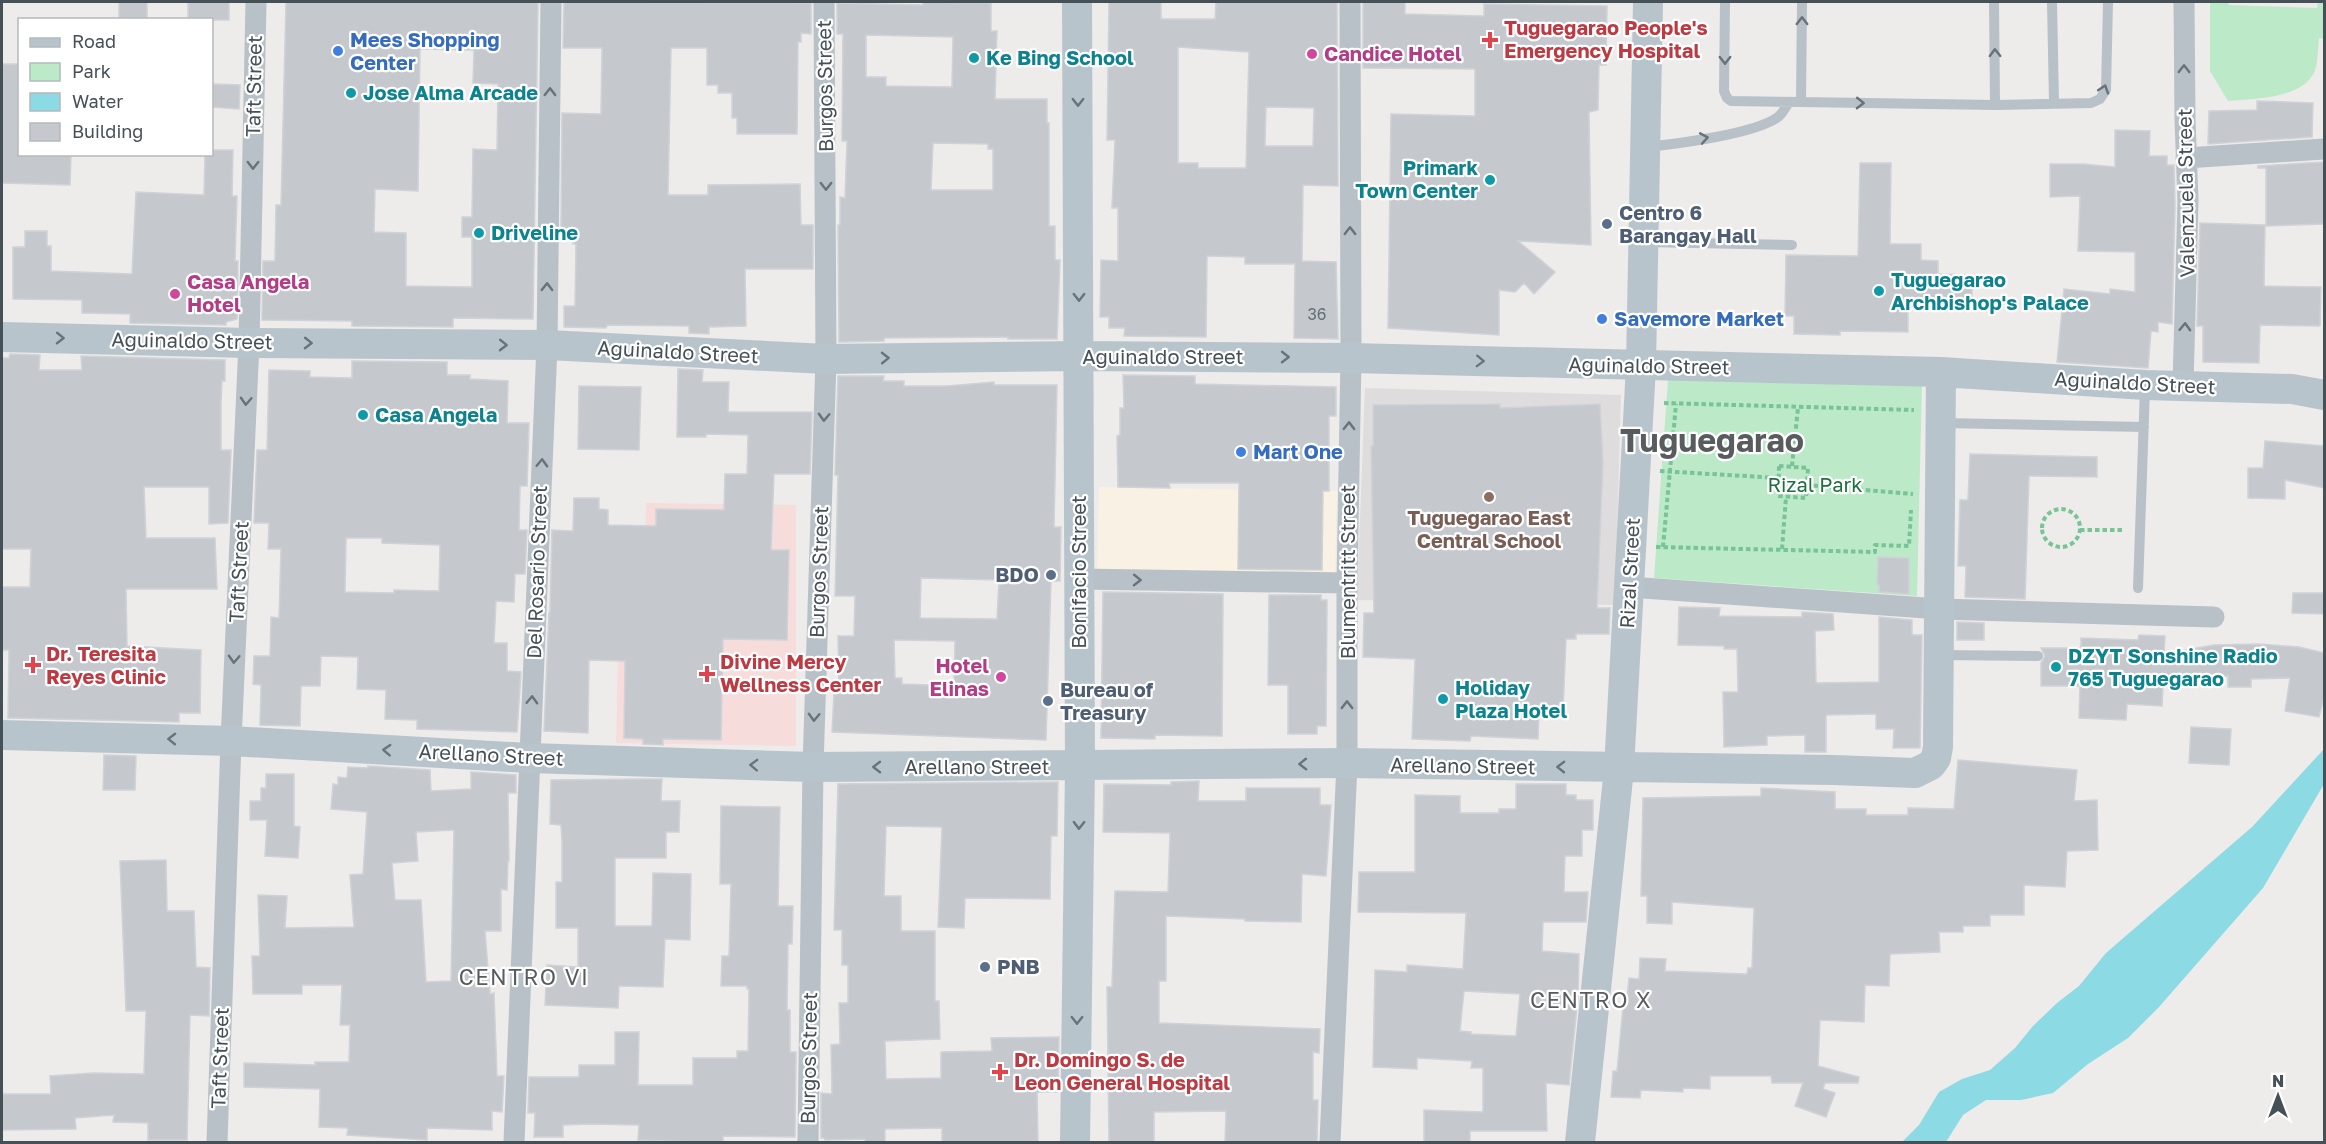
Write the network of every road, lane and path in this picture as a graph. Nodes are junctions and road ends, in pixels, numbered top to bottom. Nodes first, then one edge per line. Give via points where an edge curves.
1 (256, 2) edge
2 (551, 2) edge
3 (824, 2) edge
4 (1077, 2) edge
5 (1350, 2) edge
6 (1648, 2) edge
7 (1725, 2) edge
8 (1802, 2) edge
9 (1994, 2) edge
10 (2052, 2) edge
11 (2108, 2) edge
12 (2184, 2) edge
13 (1795, 102) junction
14 (2054, 103) junction
15 (1995, 105) junction
16 (1646, 147) junction
17 (2325, 149) edge
18 (2186, 158) junction
19 (1644, 242) junction
20 (1792, 245) dead end
21 (2, 337) edge
22 (249, 343) junction
23 (547, 345) junction
24 (1080, 356) junction
25 (1351, 358) junction
26 (826, 359) junction
27 (1641, 366) junction
28 (1941, 372) junction
29 (2145, 385) junction
30 (2183, 385) junction
31 (2325, 395) edge
32 (1639, 402) junction
33 (1676, 404) junction
34 (1798, 408) junction
35 (1941, 417) junction
36 (2144, 427) junction
37 (1792, 466) junction
38 (1636, 470) junction
39 (1670, 472) junction
40 (1779, 478) junction
41 (1806, 485) junction
42 (1911, 494) junction
43 (1941, 495) junction
44 (1786, 497) junction
45 (2080, 530) junction
46 (2140, 530) junction
47 (1632, 547) junction
48 (1663, 547) junction
49 (1782, 549) junction
50 (1079, 579) junction
51 (1347, 583) junction
52 (1629, 587) junction
53 (2138, 588) dead end
54 (1940, 609) junction
55 (2214, 617) dead end
56 (1940, 656) junction
57 (2038, 656) dead end
58 (2, 735) edge
59 (231, 741) junction
60 (529, 758) junction
61 (1347, 763) junction
62 (813, 766) junction
63 (1080, 766) junction
64 (1619, 769) junction
65 (217, 1143) edge
66 (514, 1143) edge
67 (808, 1143) edge
68 (1075, 1143) edge
69 (1330, 1143) edge
70 (1580, 1143) edge

1 -> 22 street, Taft Street
23 -> 2 street, Del Rosario Street
3 -> 26 street, Burgos Street
4 -> 24 street, Bonifacio Street
25 -> 5 street, Blumentritt Street
6 - 16 street, Rizal Street
7 -> 13 lane via 1727,98
13 -> 8 lane
15 -> 9 lane
10 - 14 lane
14 -> 11 lane via 2091,103 2106,90
18 -> 12 street, Valenzuela Street
13 -> 15 lane
16 -> 13 lane via 1756,126 1778,117
14 - 15 lane
16 - 19 street, Rizal Street
17 - 18 street
30 -> 18 street, Valenzuela Street via 2188,265
19 - 20 lane
19 - 27 street, Rizal Street
21 -> 22 street, Aguinaldo Street
22 -> 23 street, Aguinaldo Street
22 -> 59 street, Taft Street
23 - 26 street, Aguinaldo Street
60 -> 23 street, Del Rosario Street
24 -> 25 street, Aguinaldo Street
26 -> 24 street, Aguinaldo Street
24 - 50 street, Bonifacio Street
25 -> 27 street, Aguinaldo Street
51 -> 25 street, Blumentritt Street
26 -> 62 street, Burgos Street
27 - 28 street, Aguinaldo Street
27 - 32 street, Rizal Street
28 - 29 street, Aguinaldo Street
28 - 35 street
29 - 30 street, Aguinaldo Street
29 - 36 lane
30 - 31 street, Aguinaldo Street via 2292,389
32 - 33 path
32 - 38 street, Rizal Street
33 - 34 path
33 - 39 path
34 - 35 path
34 - 37 path
35 - 36 lane
35 - 43 street
36 - 46 lane
37 - 40 path via 1779,466
37 - 41 path via 1808,468
38 - 39 path
38 - 47 street, Rizal Street
39 - 40 path
39 - 48 path
40 - 44 path via 1778,496
41 - 42 path
41 - 44 path via 1806,498
42 - 43 path
42 - 49 path via 1909,546 1875,545 1875,552
43 - 54 street
44 - 49 path
45 - 45 path via 2073,512 2064,509 2054,510 2042,525 2043,535 2058,547 2076,539
45 - 46 path
46 - 53 lane
47 - 48 path
47 - 52 street, Rizal Street
48 - 49 path
50 -> 51 street
50 - 63 street, Bonifacio Street
61 -> 51 street, Blumentritt Street
52 - 54 street
52 - 64 street, Rizal Street
54 - 55 street
54 - 56 street
56 - 57 lane
56 - 64 street, Arellano Street via 1936,758 1915,773
59 -> 58 street, Arellano Street
60 -> 59 street, Arellano Street
59 - 65 street, Taft Street
62 -> 60 street, Arellano Street
60 - 66 street, Del Rosario Street
61 -> 63 street, Arellano Street
64 -> 61 street, Arellano Street
61 - 69 street, Blumentritt Street
63 -> 62 street, Arellano Street
62 - 67 street, Burgos Street
63 -> 68 street, Bonifacio Street
64 - 70 street, Rizal Street

